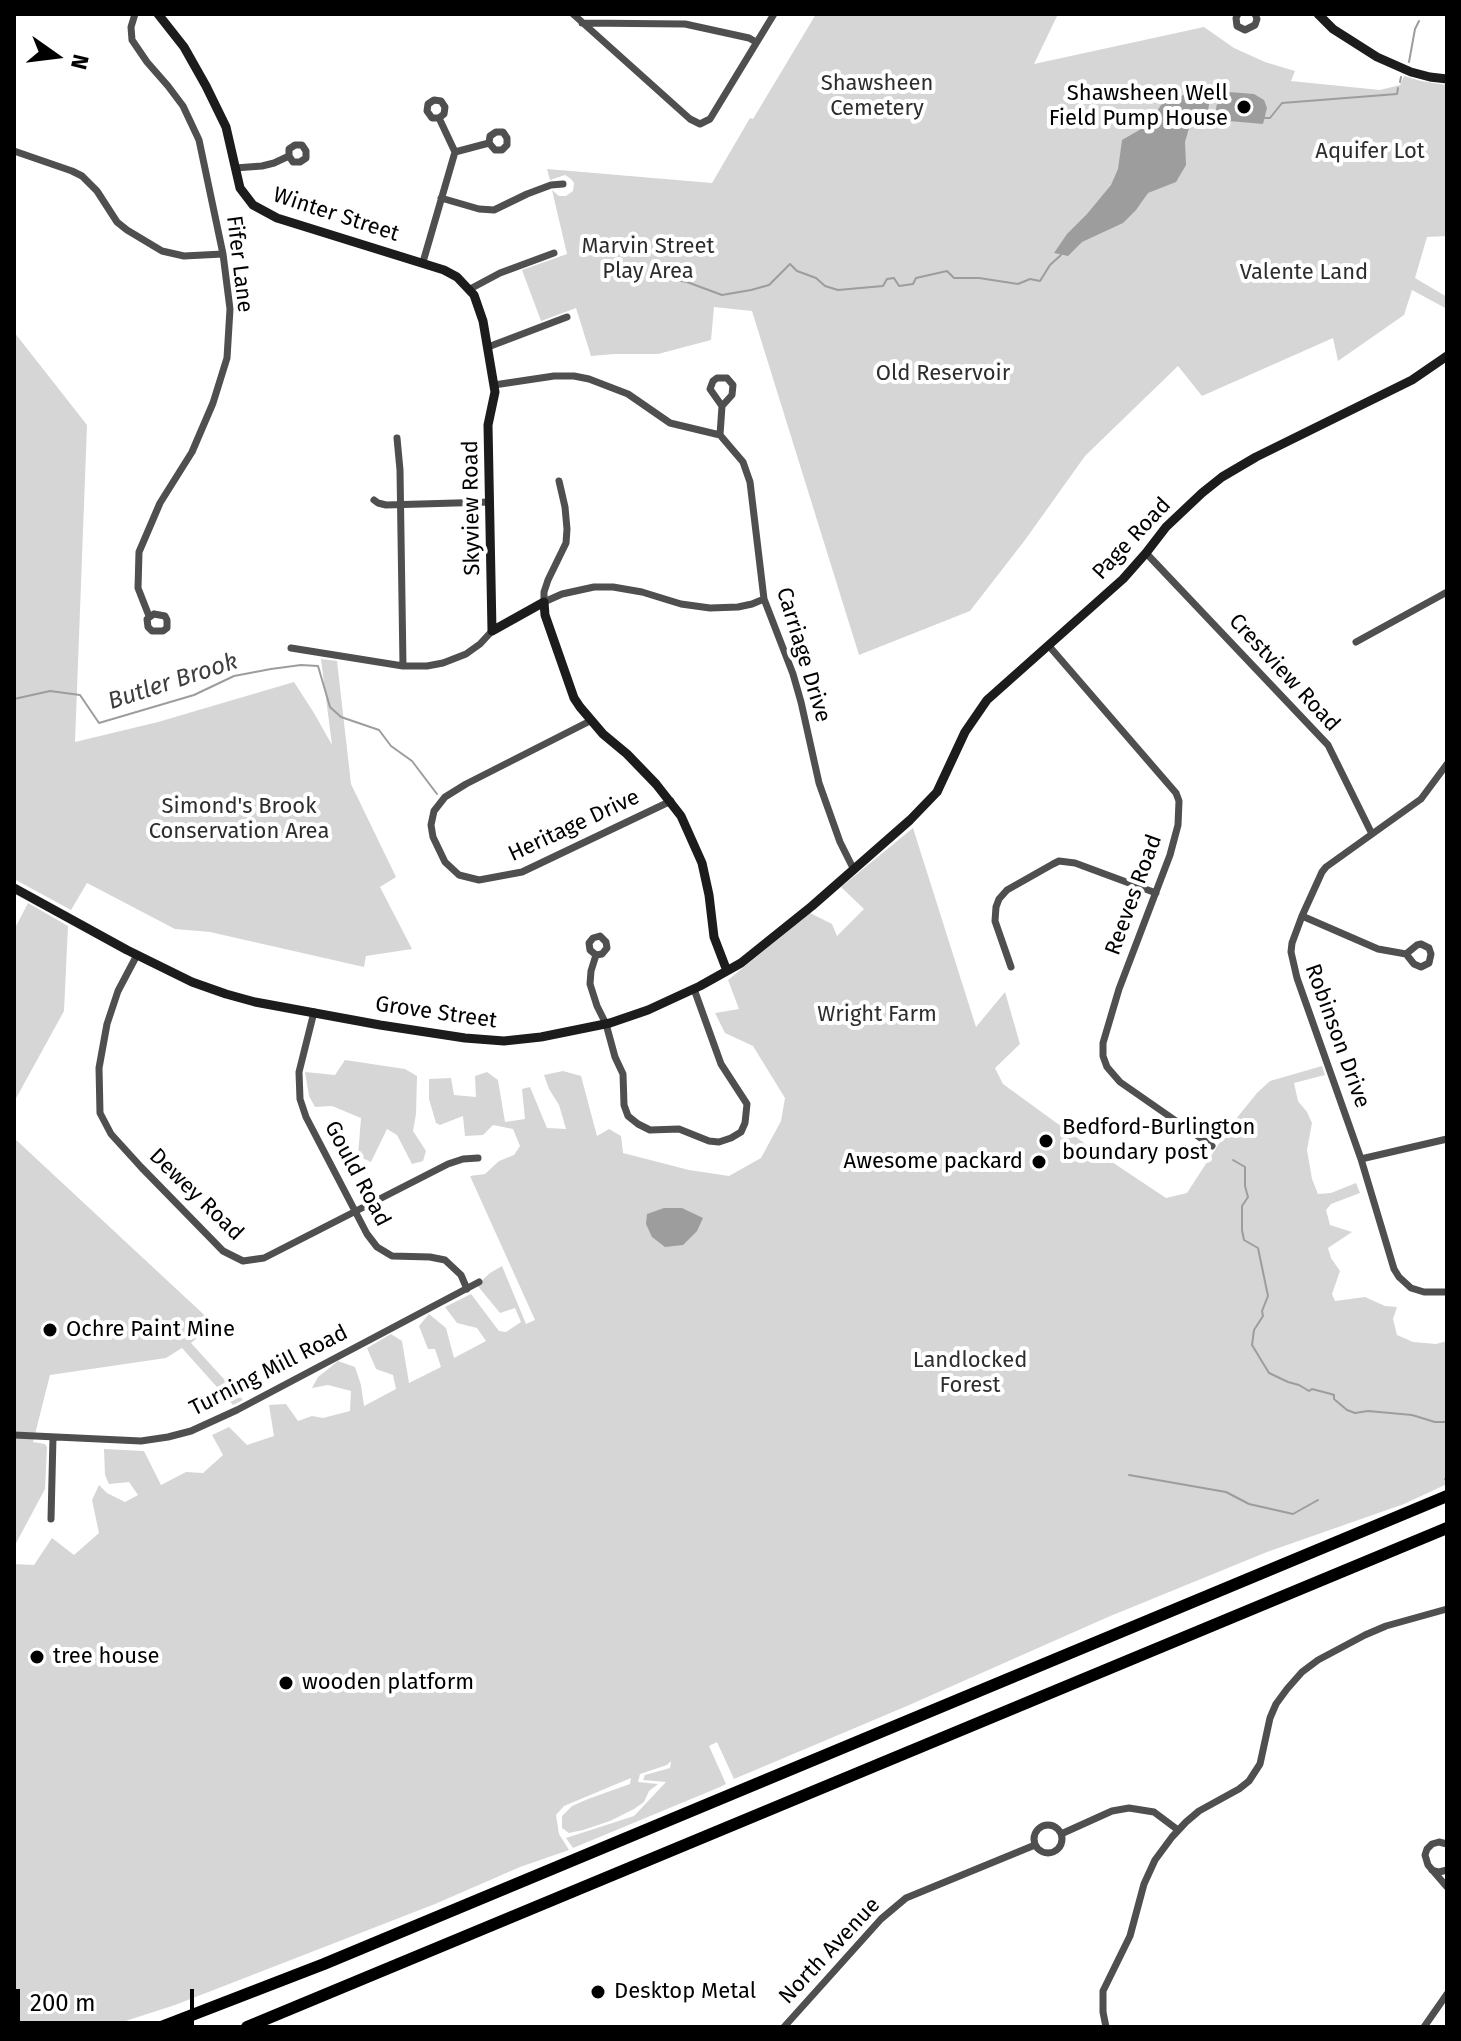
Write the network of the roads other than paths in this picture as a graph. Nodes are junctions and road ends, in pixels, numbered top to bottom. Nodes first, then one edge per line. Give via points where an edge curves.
1 (135, 14) edge
2 (158, 14) edge
3 (573, 14) edge
4 (774, 14) edge
5 (1238, 14) edge
6 (1255, 14) edge
7 (1318, 14) edge
8 (582, 23) junction
9 (756, 42) junction
10 (1447, 79) edge
11 (439, 118) dead end
12 (489, 143) dead end
13 (14, 151) edge
14 (455, 152) junction
15 (289, 156) dead end
16 (235, 168) junction
17 (563, 184) dead end
18 (441, 198) junction
19 (554, 253) dead end
20 (223, 254) junction
21 (423, 262) junction
22 (470, 289) junction
23 (567, 317) dead end
24 (488, 347) junction
25 (1447, 356) edge
26 (494, 385) junction
27 (722, 406) dead end
28 (720, 435) junction
29 (397, 438) dead end
30 (559, 481) dead end
31 (374, 500) dead end
32 (490, 502) junction
33 (400, 503) junction
34 (1146, 553) junction
35 (1447, 592) edge
36 (764, 599) junction
37 (544, 602) junction
38 (149, 616) dead end
39 (492, 631) junction
40 (1356, 642) dead end
41 (1049, 646) junction
42 (291, 648) dead end
43 (403, 666) junction
44 (590, 721) junction
45 (1447, 764) edge
46 (671, 801) junction
47 (910, 820) joint
48 (1372, 834) junction
49 (854, 870) junction
50 (14, 888) edge
51 (1156, 893) junction
52 (1302, 916) junction
53 (1406, 954) dead end
54 (137, 955) junction
55 (596, 955) dead end
56 (1011, 967) dead end
57 (727, 971) junction
58 (694, 989) junction
59 (314, 1012) junction
60 (606, 1024) junction
61 (1447, 1139) edge
62 (1212, 1146) dead end
63 (478, 1158) dead end
64 (1361, 1159) junction
65 (355, 1211) junction
66 (479, 1282) dead end
67 (467, 1289) junction
68 (1447, 1292) edge
69 (14, 1435) edge
70 (53, 1437) junction
71 (1447, 1496) edge
72 (51, 1519) dead end
73 (1447, 1528) edge
74 (1447, 1609) edge
75 (1178, 1830) junction
76 (1061, 1834) junction
77 (1447, 1844) edge
78 (1035, 1845) junction
79 (1428, 1865) junction
80 (1447, 1870) edge
81 (1447, 1887) edge
82 (1447, 1994) edge
83 (161, 2027) edge
84 (247, 2027) edge
85 (784, 2027) edge
86 (1106, 2027) edge
87 (1424, 2027) edge

1 - 20 street, Fifer Lane via 132,40 183,106 199,140
2 - 16 main road, Winter Street via 206,86 226,127
3 - 8 street
4 - 9 street
5 - 6 street via 1237,26 1245,30 1255,25
7 - 10 main road via 1377,57 1411,72
8 - 9 street via 685,24
8 - 9 street via 700,124 710,119
11 - 14 street
12 - 14 street
13 - 20 street via 82,176 117,222 162,251
14 - 18 street
15 - 16 street via 266,166
16 - 21 main road, Winter Street via 245,196 269,215
17 - 18 street via 494,210
18 - 21 street
19 - 22 street
20 - 38 street, Fifer Lane via 230,309 227,358 201,435 160,503 139,552 138,588
21 - 22 main road, Winter Street
22 - 24 main road
23 - 24 street
24 - 26 main road
25 - 34 main road, Page Road via 1412,380 1222,477 1186,507
26 - 28 street via 554,376 589,379 628,394 670,423
26 - 32 main road, Skyview Road via 488,425
27 - 28 street
28 - 36 street, Carriage Drive via 743,462 750,482
29 - 33 street
30 - 37 street via 566,543
31 - 33 street
32 - 33 street
32 - 39 main road, Skyview Road
33 - 43 street
34 - 41 main road, Page Road
34 - 48 street, Crestview Road via 1328,745
35 - 40 street
36 - 37 street via 710,608 594,587
36 - 49 street, Carriage Drive via 801,702 819,783
37 - 39 main road
37 - 44 main road via 574,698
39 - 43 street via 457,658
41 - 47 main road, Page Road via 987,700 965,732 937,792
41 - 51 street, Reeves Road via 1176,793 1178,825
42 - 43 street
44 - 46 main road
44 - 46 street, Heritage Drive via 439,802 431,825 445,862 459,875 479,880 522,872
45 - 48 street, Robinson Drive via 1421,799
46 - 57 main road via 702,863 714,937
47 - 49 main road, Grove Street
48 - 52 street, Robinson Drive via 1326,867
49 - 57 main road, Grove Street
50 - 54 main road, Grove Street
51 - 56 street via 1075,863 1053,864 999,899 995,921
51 - 62 street, Reeves Road via 1119,989 1103,1056 1120,1082
52 - 53 street via 1378,949
52 - 64 street, Robinson Drive via 1291,961
54 - 59 main road, Grove Street via 226,994
54 - 65 street, Dewey Road via 110,1013 99,1068 100,1113 111,1134 213,1242 243,1261 274,1254
55 - 60 street via 590,984
57 - 58 main road, Grove Street
58 - 60 main road, Grove Street
58 - 60 street via 721,1064 747,1104 741,1132 731,1138 719,1142 679,1129 650,1130 628,1116 623,1074
59 - 60 main road, Grove Street via 498,1041
59 - 65 street, Gould Road via 299,1072 300,1099
61 - 64 street
63 - 65 street, Dewey Road via 448,1164
64 - 68 street, Robinson Drive via 1399,1277 1411,1288
65 - 67 street, Gould Road via 377,1247 392,1256 445,1260
66 - 67 street, Turning Mill Road
67 - 70 street, Turning Mill Road via 191,1431 141,1441
69 - 70 street, Turning Mill Road
70 - 72 street
71 - 83 highway
73 - 84 highway
74 - 75 street via 1365,1635 1302,1672 1276,1704 1252,1777
75 - 76 street, North Avenue via 1154,1812 1129,1808
75 - 86 street via 1155,1860 1130,1936 1106,1982
76 - 78 street, North Avenue via 1061,1845 1053,1852 1041,1852
76 - 78 street, North Avenue via 1051,1826 1040,1828
77 - 79 street via 1429,1847
78 - 85 street, North Avenue via 906,1898
79 - 80 street
79 - 81 street
82 - 87 street

